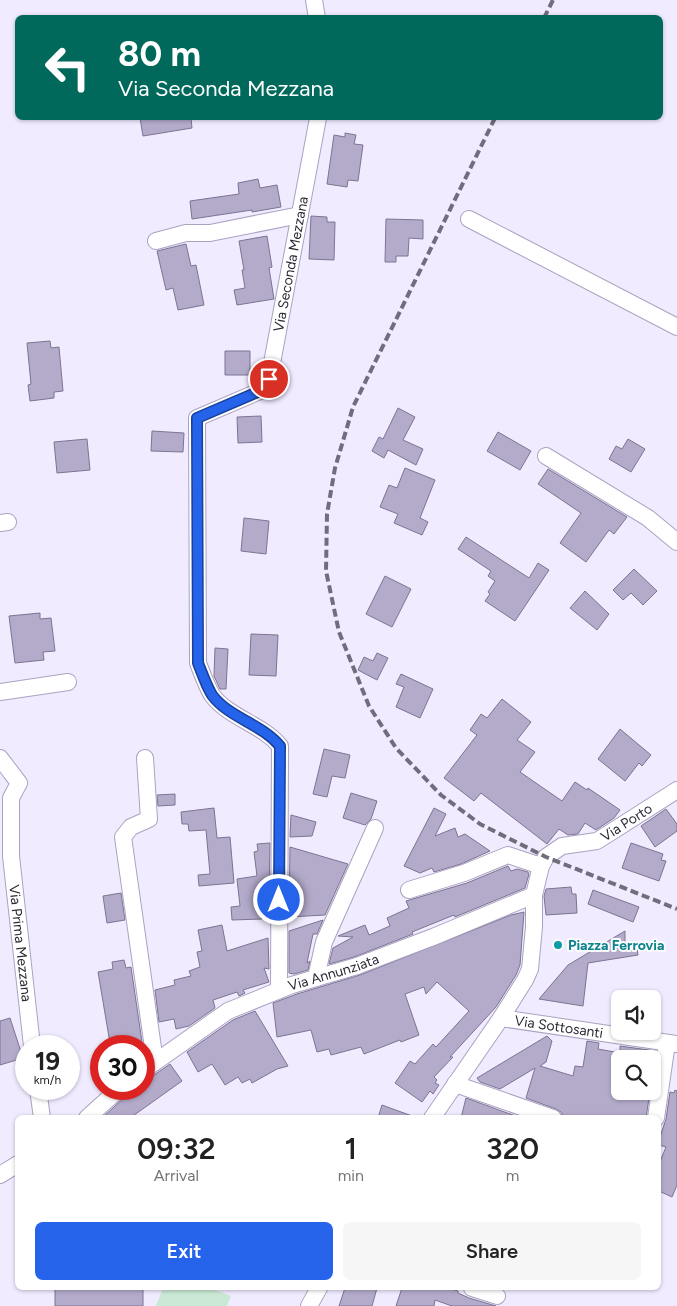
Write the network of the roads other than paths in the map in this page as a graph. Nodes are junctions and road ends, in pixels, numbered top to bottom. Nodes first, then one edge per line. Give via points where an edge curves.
1 (314, 0) edge
2 (316, 15) edge
3 (318, 120) edge
4 (300, 215) junction
5 (469, 219) dead end
6 (156, 241) dead end
7 (677, 327) edge
8 (546, 456) dead end
9 (677, 542) edge
10 (68, 682) dead end
11 (0, 692) edge
12 (0, 758) edge
13 (145, 758) dead end
14 (6, 774) edge
15 (677, 790) edge
16 (375, 828) dead end
17 (543, 862) junction
18 (409, 890) dead end
19 (534, 895) junction
20 (316, 978) junction
21 (279, 990) junction
22 (502, 1018) junction
23 (31, 1035) edge
24 (145, 1035) edge
25 (672, 1044) edge
26 (155, 1062) edge
27 (455, 1084) junction
28 (40, 1100) edge
29 (107, 1100) edge
30 (42, 1115) edge
31 (90, 1115) edge
32 (434, 1115) edge
33 (544, 1115) edge
34 (657, 1115) edge
35 (15, 1166) edge
36 (0, 1175) edge
37 (318, 1290) edge
38 (478, 1290) edge
39 (497, 1296) edge
40 (309, 1306) edge

1 - 2 street
3 - 4 street, Via Seconda Mezzana
4 - 6 street
4 - 21 street, Via Seconda Mezzana via 269,379 260,391 197,418 198,663 212,695 280,746
5 - 7 street
8 - 9 street via 648,518
10 - 11 street
12 - 14 street, Via Prima Mezzana
13 - 24 street via 150,819 131,827 123,837
14 - 23 street, Via Prima Mezzana via 19,783 11,798 11,856
15 - 17 street, Via Porto via 597,841 562,846
16 - 20 street via 324,942
17 - 18 street via 508,854 464,873
17 - 19 street
19 - 20 street, Via Annunziata via 357,966
19 - 22 street via 530,969
20 - 21 street, Via Annunziata
21 - 26 street, Via Annunziata via 228,1010
22 - 25 street, Via Sottosanti
22 - 27 street, Via Sottosanti
25 - 34 street
27 - 32 street, Via Sottosanti
27 - 33 street
28 - 30 street
29 - 31 street
35 - 36 street
37 - 40 street
38 - 39 street

